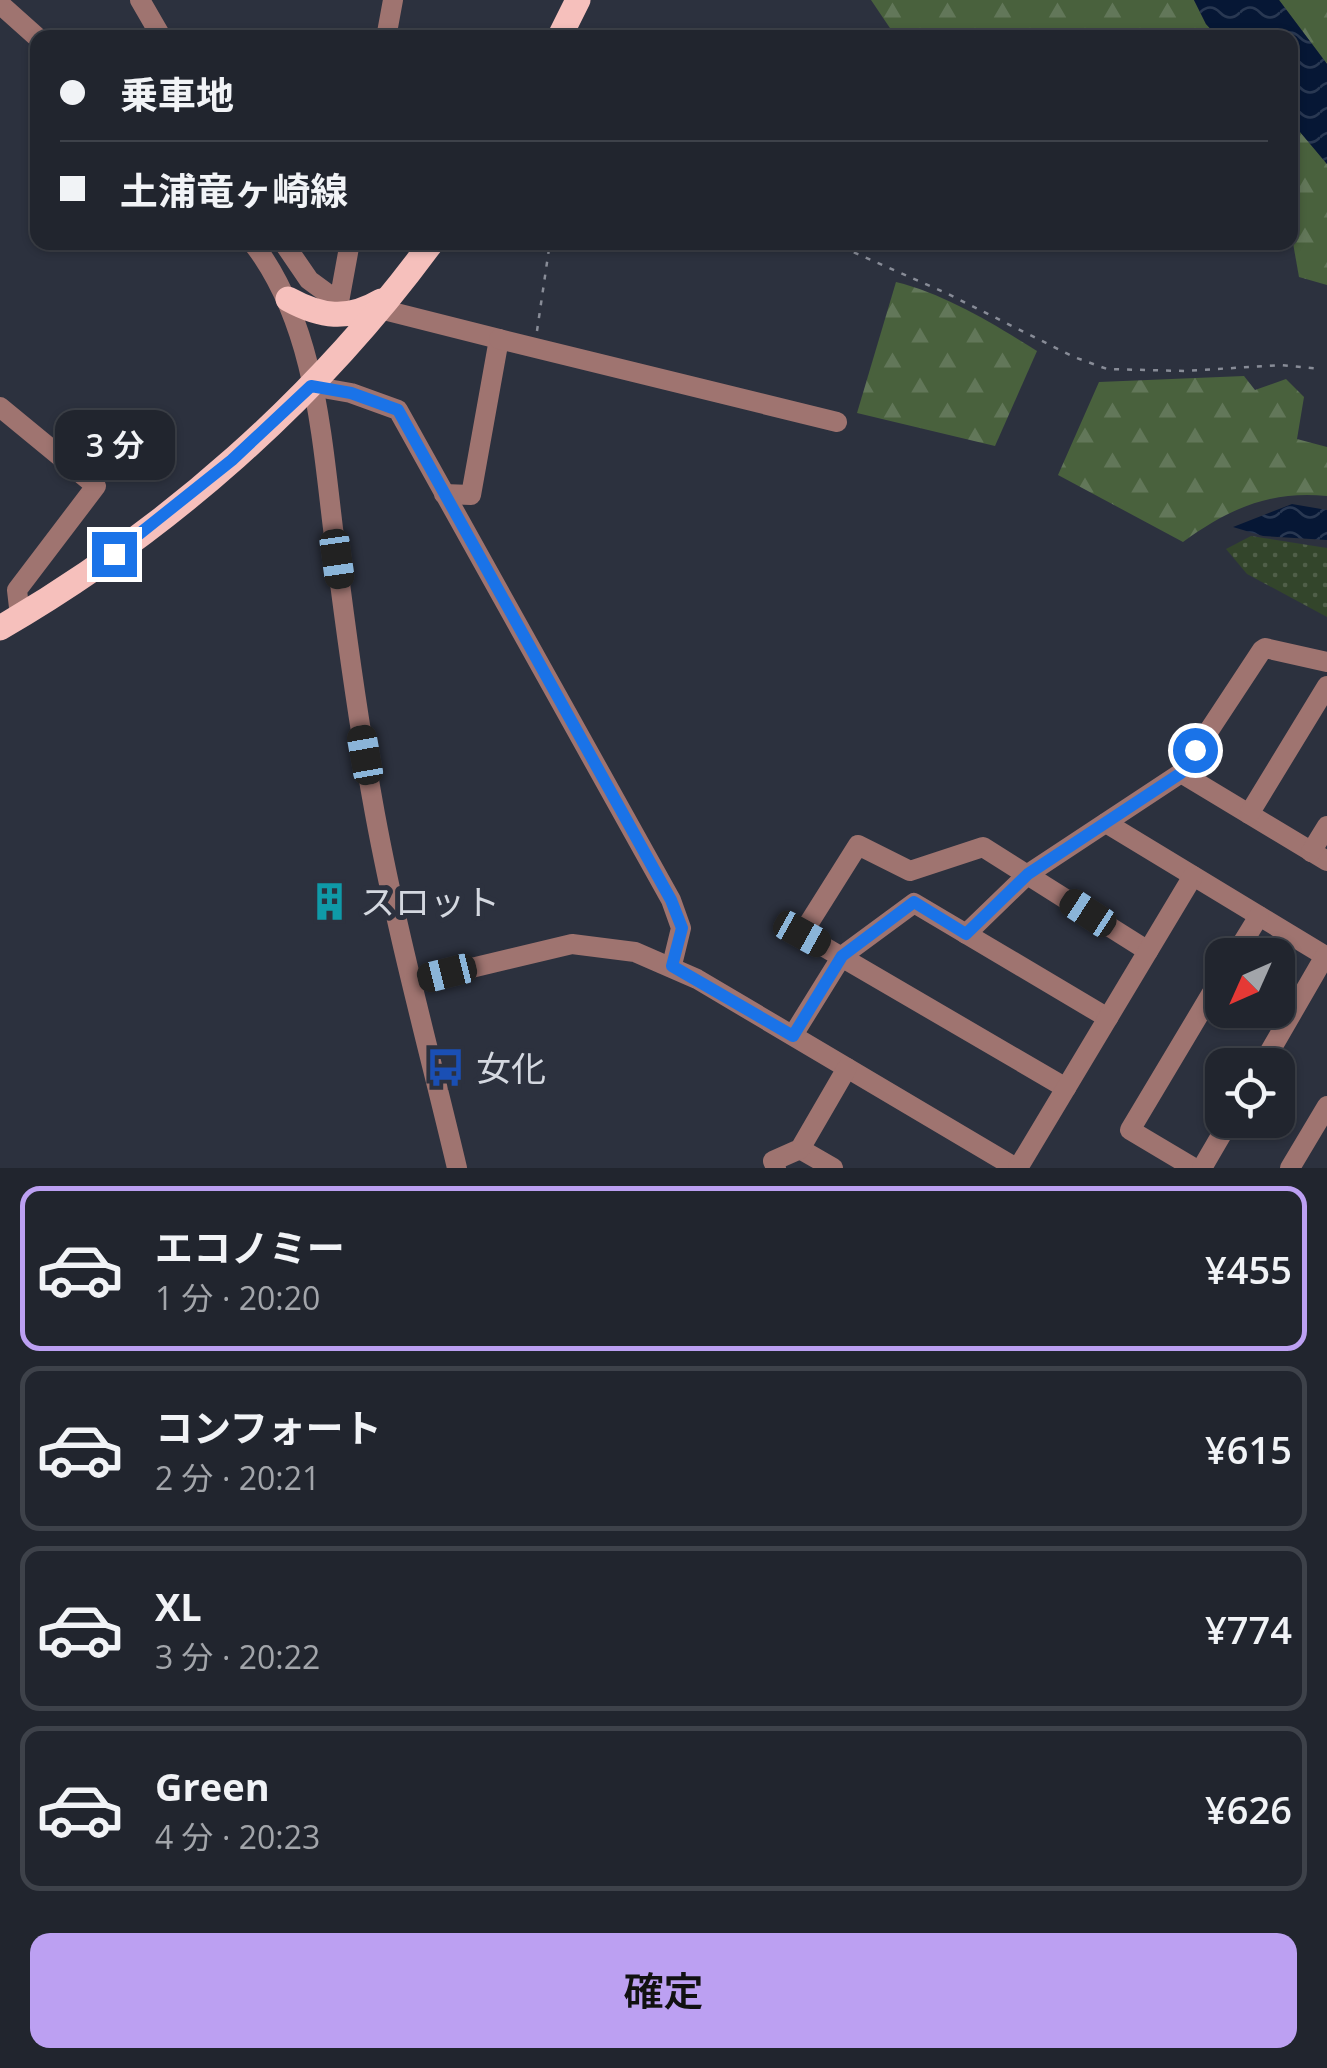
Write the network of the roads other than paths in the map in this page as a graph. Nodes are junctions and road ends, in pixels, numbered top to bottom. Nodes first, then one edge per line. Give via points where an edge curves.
1 (140, 0) edge
2 (393, 0) edge
3 (578, 0) edge
4 (0, 4) edge
5 (157, 30) edge
6 (387, 30) edge
7 (564, 30) edge
8 (30, 31) edge
9 (258, 250) edge
10 (349, 250) edge
11 (426, 250) edge
12 (288, 252) edge
13 (274, 273) junction
14 (288, 299) junction
15 (385, 302) junction
16 (500, 339) junction
17 (311, 386) junction
18 (0, 406) edge
19 (838, 422) dead end
20 (444, 494) junction
21 (10, 622) edge
22 (1327, 662) edge
23 (1327, 686) edge
24 (1181, 773) junction
25 (1249, 814) junction
26 (1106, 823) junction
27 (1327, 826) edge
28 (1319, 856) edge
29 (1028, 874) junction
30 (1193, 876) junction
31 (1259, 916) junction
32 (966, 934) junction
33 (1245, 938) edge
34 (1148, 951) junction
35 (842, 956) junction
36 (1326, 957) edge
37 (672, 966) junction
38 (413, 982) junction
39 (1205, 1004) edge
40 (1108, 1018) junction
41 (793, 1036) junction
42 (1272, 1048) edge
43 (847, 1068) junction
44 (1066, 1088) junction
45 (1327, 1106) edge
46 (1220, 1138) edge
47 (800, 1149) junction
48 (457, 1168) edge
49 (776, 1168) edge
50 (833, 1168) edge
51 (1017, 1168) edge
52 (1194, 1168) edge
53 (1202, 1168) edge
54 (1290, 1168) edge

1 - 5 street
2 - 6 street
3 - 7 main road
4 - 8 street
9 - 13 street
10 - 12 street via 339,302
11 - 15 main road
12 - 13 street
13 - 14 street
14 - 15 main road via 340,316
14 - 17 street
15 - 16 street
15 - 17 main road
16 - 19 street
16 - 20 street via 471,495
17 - 20 street via 398,410
17 - 21 main road via 147,529
17 - 38 street via 360,728
18 - 21 street via 96,486 17,590
20 - 37 street via 671,900 682,928
22 - 24 street via 1262,650
23 - 25 street
24 - 25 street
24 - 26 street
25 - 28 street
26 - 29 street
26 - 30 street
27 - 28 street
29 - 32 street
29 - 34 street
29 - 35 street via 983,847 910,871 858,845 802,934
30 - 31 street
30 - 34 street
31 - 33 street
31 - 36 street
32 - 35 street via 914,902
32 - 40 street
34 - 40 street
35 - 41 street
35 - 44 street
36 - 42 street
37 - 38 street via 635,952 572,944
37 - 41 street
38 - 48 street
39 - 52 street via 1130,1130
40 - 44 street
41 - 43 street
43 - 47 street
43 - 51 street
44 - 51 street
45 - 54 street
46 - 53 street
47 - 49 street via 773,1161
47 - 50 street

